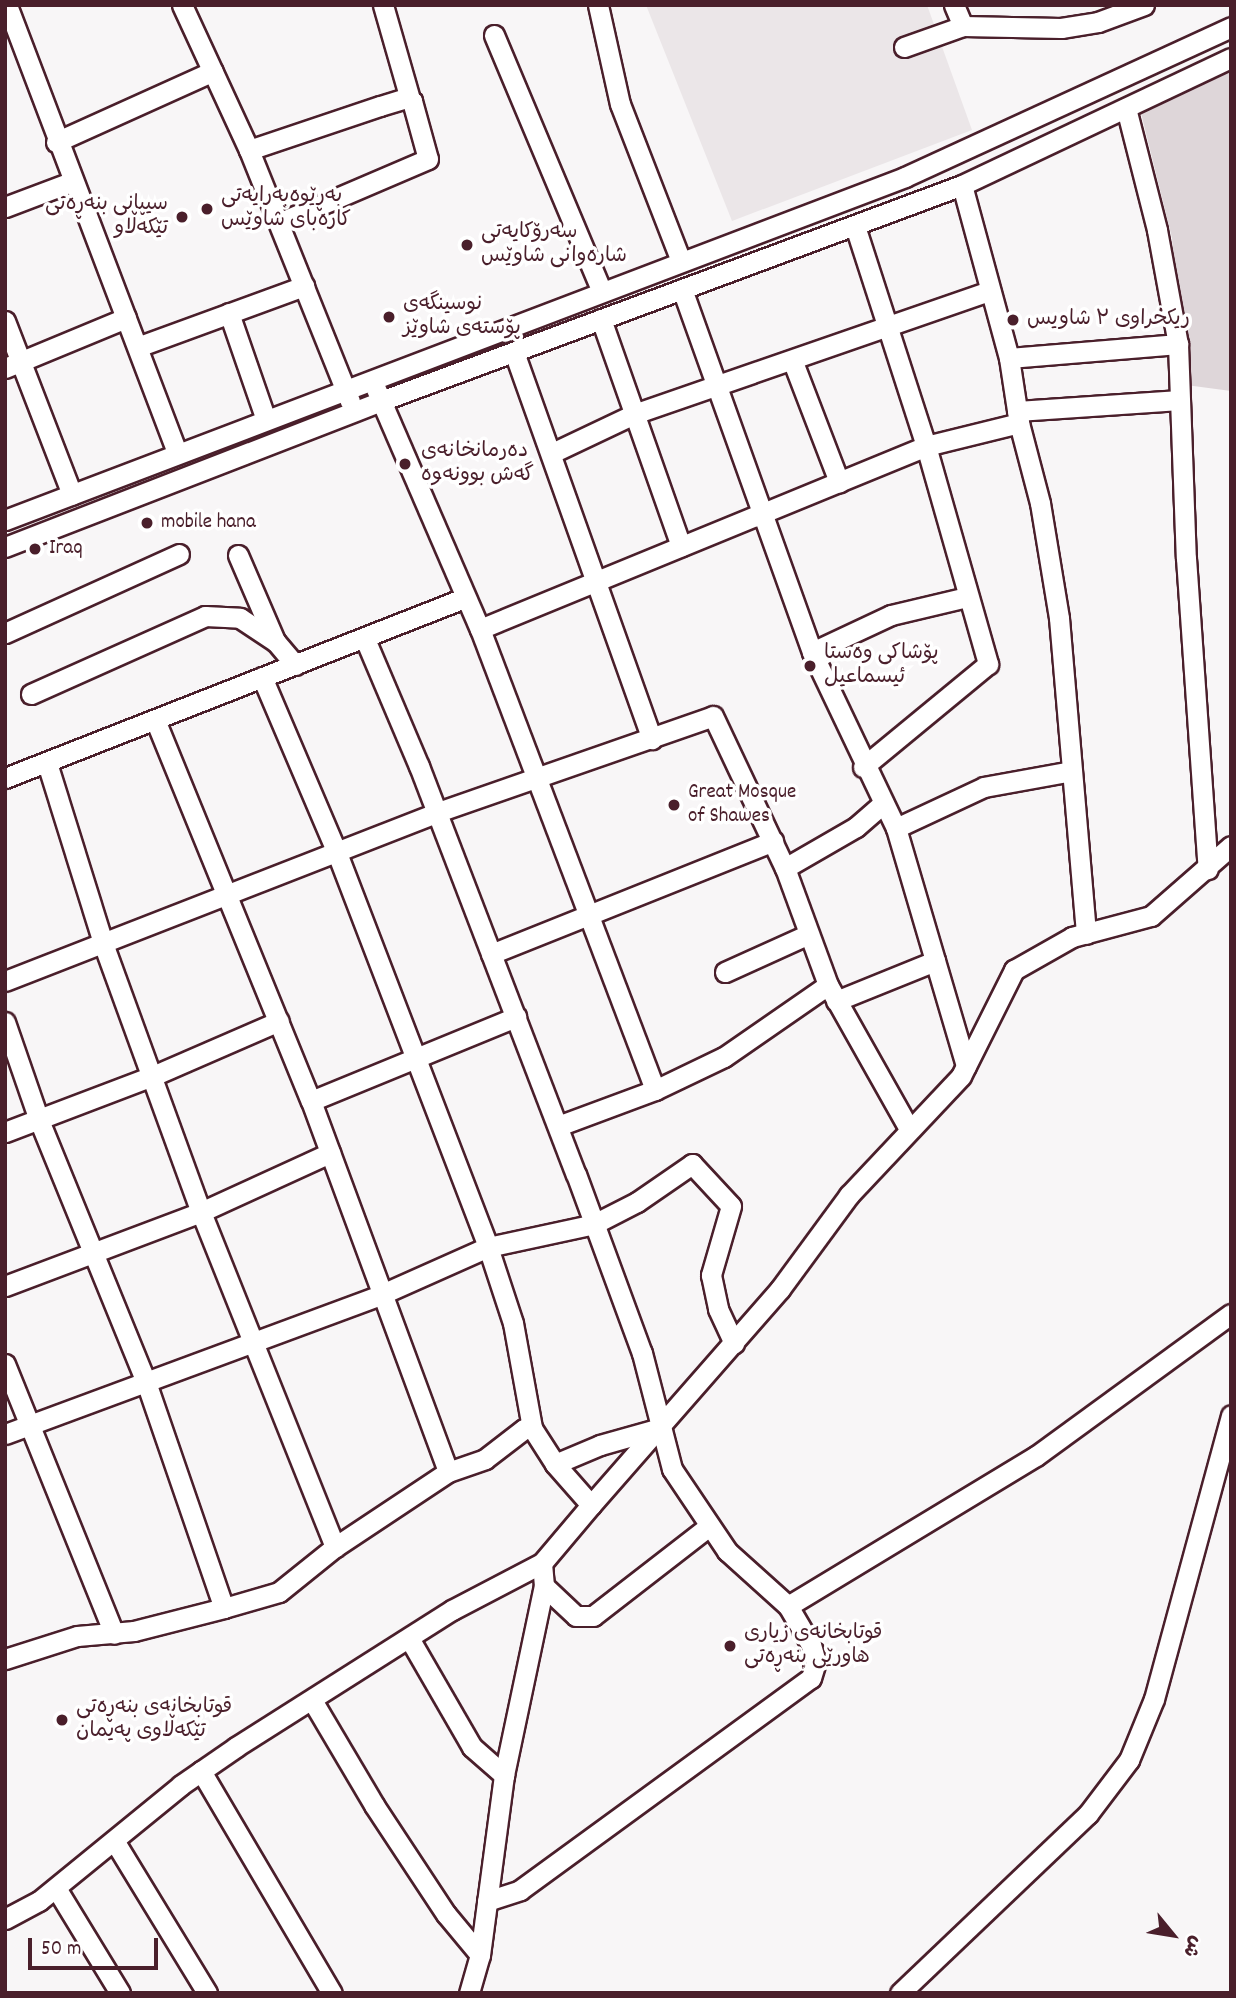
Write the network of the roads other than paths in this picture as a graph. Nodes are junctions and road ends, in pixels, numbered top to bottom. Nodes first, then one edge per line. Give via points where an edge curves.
1 (7, 5) edge
2 (182, 5) edge
3 (383, 5) edge
4 (598, 5) edge
5 (954, 5) edge
6 (1138, 6) edge
7 (1114, 11) edge
8 (964, 26) junction
9 (1231, 27) edge
10 (494, 35) dead end
11 (904, 47) dead end
12 (1231, 58) edge
13 (213, 71) junction
14 (410, 99) junction
15 (1126, 108) junction
16 (1055, 111) junction
17 (1066, 136) junction
18 (57, 142) junction
19 (249, 150) junction
20 (71, 182) junction
21 (962, 185) junction
22 (5, 207) edge
23 (279, 223) junction
24 (855, 226) junction
25 (681, 261) junction
26 (304, 286) junction
27 (682, 289) junction
28 (601, 290) junction
29 (990, 291) junction
30 (229, 313) junction
31 (126, 317) junction
32 (601, 319) junction
33 (5, 321) edge
34 (887, 325) junction
35 (1178, 344) junction
36 (140, 346) junction
37 (514, 352) junction
38 (1009, 358) junction
39 (793, 362) junction
40 (14, 365) edge
41 (372, 379) junction
42 (717, 384) junction
43 (345, 389) junction
44 (1180, 400) junction
45 (381, 401) junction
46 (354, 411) junction
47 (634, 414) junction
48 (1018, 417) junction
49 (266, 420) junction
50 (926, 446) junction
51 (552, 453) junction
52 (178, 454) junction
53 (839, 482) junction
54 (72, 495) junction
55 (761, 514) junction
56 (5, 520) edge
57 (681, 546) junction
58 (5, 547) edge
59 (179, 554) dead end
60 (238, 555) dead end
61 (597, 582) junction
62 (967, 597) junction
63 (465, 598) junction
64 (480, 629) junction
65 (5, 633) edge
66 (365, 639) junction
67 (276, 642) junction
68 (812, 652) junction
69 (295, 665) junction
70 (262, 677) junction
71 (31, 694) dead end
72 (156, 723) junction
73 (652, 739) junction
74 (47, 763) junction
75 (863, 767) junction
76 (1072, 771) junction
77 (533, 777) junction
78 (5, 778) edge
79 (882, 804) junction
80 (435, 813) junction
81 (896, 828) junction
82 (773, 841) junction
83 (1231, 846) edge
84 (337, 853) junction
85 (785, 868) junction
86 (1208, 869) junction
87 (230, 895) junction
88 (587, 912) junction
89 (1086, 934) junction
90 (807, 935) junction
91 (104, 946) junction
92 (491, 954) junction
93 (935, 961) junction
94 (726, 972) dead end
95 (5, 981) edge
96 (832, 993) junction
97 (516, 1017) junction
98 (279, 1021) junction
99 (5, 1022) edge
100 (416, 1059) junction
101 (966, 1066) junction
102 (155, 1075) junction
103 (655, 1090) junction
104 (312, 1101) junction
105 (39, 1120) junction
106 (558, 1126) junction
107 (909, 1129) junction
108 (5, 1132) edge
109 (330, 1153) junction
110 (201, 1212) junction
111 (594, 1224) junction
112 (488, 1247) junction
113 (96, 1254) junction
114 (5, 1286) edge
115 (380, 1295) junction
116 (1231, 1314) edge
117 (257, 1342) junction
118 (734, 1344) junction
119 (5, 1364) edge
120 (146, 1382) junction
121 (1231, 1415) edge
122 (30, 1425) junction
123 (532, 1428) junction
124 (661, 1428) junction
125 (5, 1434) edge
126 (555, 1464) junction
127 (448, 1472) junction
128 (591, 1505) junction
129 (709, 1526) junction
130 (335, 1547) junction
131 (542, 1563) junction
132 (544, 1586) junction
133 (788, 1606) junction
134 (224, 1608) junction
135 (114, 1634) junction
136 (410, 1638) junction
137 (5, 1659) edge
138 (312, 1700) junction
139 (201, 1771) junction
140 (504, 1775) junction
141 (115, 1842) junction
142 (56, 1888) junction
143 (487, 1901) junction
144 (5, 1919) edge
145 (480, 1955) junction
146 (120, 1993) edge
147 (207, 1993) edge
148 (332, 1993) edge
149 (469, 1993) edge
150 (900, 1993) edge

1 - 18 street
2 - 13 street
3 - 14 street
4 - 25 street via 620,104
5 - 8 street
6 - 7 street
7 - 8 street via 1061,28
8 - 11 street
9 - 16 street
10 - 28 street
12 - 15 street
13 - 18 street
13 - 19 street
14 - 19 street
14 - 23 street via 428,159
15 - 17 street
15 - 35 street via 1157,230
16 - 17 street
16 - 25 street via 905,177
17 - 21 street
18 - 20 street
19 - 23 street
20 - 22 street
20 - 31 street
21 - 24 street
21 - 29 street
23 - 26 street
24 - 27 street
24 - 34 street
25 - 28 street
26 - 30 street
26 - 43 street
27 - 32 street
27 - 42 street
28 - 41 street
29 - 34 street
29 - 38 street
30 - 36 street
30 - 49 street
31 - 36 street
31 - 40 street
32 - 37 street
32 - 47 street
33 - 40 street
34 - 39 street
34 - 50 street
35 - 38 street
35 - 44 street
36 - 52 street
37 - 45 street
37 - 51 street
38 - 48 street
39 - 42 street
39 - 53 street
40 - 54 street
41 - 43 street
41 - 45 street
42 - 47 street
42 - 55 street
43 - 46 street
43 - 49 street
44 - 48 street
44 - 86 street
45 - 46 street
45 - 63 street
46 - 58 street
47 - 51 street
47 - 57 street
48 - 50 street
48 - 76 street via 1040,502 1059,618
49 - 52 street
50 - 53 street
50 - 62 street
51 - 61 street
52 - 54 street
53 - 55 street
54 - 56 street
55 - 57 street
55 - 68 street
57 - 61 street
59 - 65 street
60 - 67 street
61 - 64 street
61 - 73 street
62 - 68 street via 891,615
62 - 75 street via 988,664
63 - 64 street
63 - 66 street
64 - 77 street
66 - 69 street
66 - 80 street
67 - 69 street
67 - 71 street via 240,618 205,616
68 - 75 street
69 - 70 street
70 - 72 street
70 - 84 street
72 - 74 street
72 - 87 street
73 - 77 street
73 - 82 street via 713,716
74 - 78 street
74 - 91 street
75 - 79 street
76 - 81 street via 1016,777 984,787
76 - 89 street
77 - 80 street
77 - 88 street
79 - 81 street
79 - 85 street via 856,827
80 - 84 street
80 - 92 street
81 - 93 street
82 - 85 street
82 - 88 street
83 - 86 street
84 - 87 street
84 - 100 street
85 - 90 street
86 - 89 street via 1152,916
87 - 91 street
87 - 98 street
88 - 92 street
88 - 103 street
89 - 101 street via 1014,970
90 - 94 street
90 - 96 street
91 - 95 street
91 - 102 street
92 - 97 street
93 - 96 street
93 - 101 street
96 - 103 street via 724,1057
96 - 107 street
97 - 100 street
97 - 106 street
98 - 102 street
98 - 104 street
99 - 105 street
100 - 104 street
100 - 112 street
101 - 107 street
102 - 105 street
102 - 110 street
103 - 106 street
104 - 109 street
105 - 108 street
105 - 113 street
106 - 111 street
107 - 118 street via 849,1195
109 - 110 street
109 - 115 street
110 - 113 street
110 - 117 street
111 - 112 street
111 - 118 street via 637,1202 692,1164 731,1206 711,1275 718,1309
111 - 124 street via 642,1353
112 - 115 street
112 - 123 street via 513,1323
113 - 114 street
113 - 120 street
115 - 117 street
115 - 127 street
116 - 133 street via 1036,1456
117 - 120 street
117 - 130 street
118 - 124 street
119 - 122 street
120 - 122 street
120 - 134 street
121 - 150 street via 1154,1699 1129,1760 1088,1814
122 - 125 street
122 - 135 street
123 - 126 street
123 - 127 street via 485,1459
124 - 126 street via 600,1445
124 - 128 street
124 - 129 street via 672,1469
126 - 128 street
127 - 130 street
128 - 131 street
129 - 132 street via 593,1616 576,1616
129 - 133 street via 752,1577
130 - 134 street via 279,1592
131 - 132 street
131 - 136 street via 452,1610
132 - 140 street
133 - 143 street via 811,1645 816,1662 811,1678 520,1890
134 - 135 street
135 - 137 street via 77,1636
136 - 138 street
136 - 140 street via 472,1747
138 - 139 street
138 - 145 street via 374,1805 446,1914
139 - 141 street
139 - 148 street
140 - 143 street
141 - 142 street
141 - 147 street
142 - 144 street
142 - 146 street
143 - 145 street
145 - 149 street

